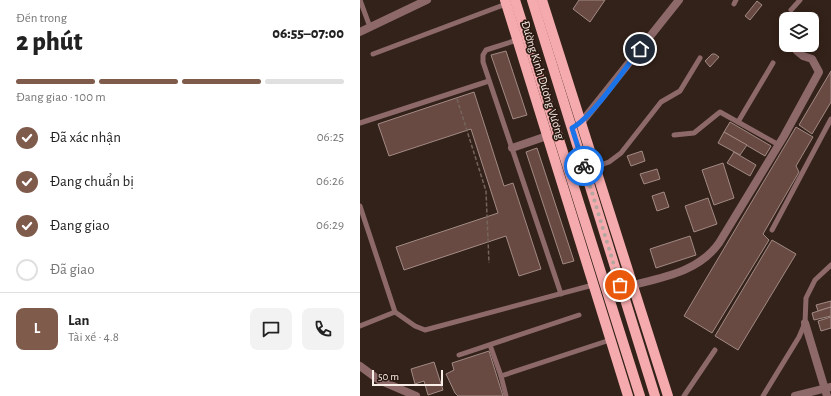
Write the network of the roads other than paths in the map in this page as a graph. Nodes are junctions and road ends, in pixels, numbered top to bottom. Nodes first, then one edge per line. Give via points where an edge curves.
1 (360, 0) edge
2 (427, 0) edge
3 (532, 0) edge
4 (543, 0) edge
5 (679, 0) edge
6 (800, 0) edge
7 (509, 1) edge
8 (791, 10) dead end
9 (535, 11) junction
10 (370, 27) junction
11 (360, 32) edge
12 (522, 38) junction
13 (798, 52) edge
14 (373, 54) dead end
15 (700, 58) dead end
16 (773, 63) dead end
17 (490, 81) junction
18 (831, 119) edge
19 (738, 122) junction
20 (360, 123) edge
21 (577, 125) junction
22 (558, 133) junction
23 (674, 135) dead end
24 (547, 136) junction
25 (779, 145) junction
26 (512, 148) junction
27 (595, 167) junction
28 (360, 206) edge
29 (772, 230) dead end
30 (831, 265) edge
31 (604, 284) junction
32 (620, 285) junction
33 (633, 285) junction
34 (593, 286) junction
35 (561, 294) junction
36 (395, 312) junction
37 (579, 314) dead end
38 (805, 323) junction
39 (360, 326) edge
40 (610, 340) junction
41 (490, 345) junction
42 (715, 350) dead end
43 (459, 355) dead end
44 (360, 366) edge
45 (501, 376) junction
46 (827, 390) edge
47 (416, 396) edge
48 (506, 396) edge
49 (628, 396) edge
50 (640, 396) edge
51 (655, 396) edge
52 (668, 396) edge
53 (684, 396) edge
54 (762, 396) edge
55 (795, 396) edge

1 - 10 lane
2 - 10 street
3 - 9 main road, Đường Kinh Dương Vương
4 - 9 main road
4 - 21 main road, Đường Kinh Dương Vương
5 - 21 street
6 - 8 lane
7 - 12 main road, Đường Kinh Dương Vương
7 - 14 lane
9 - 21 main road, Đường Kinh Dương Vương
10 - 11 street
12 - 17 lane via 486,50 483,62
12 - 22 main road, Đường Kinh Dương Vương
12 - 24 main road, Đường Kinh Dương Vương
13 - 25 street via 812,60 819,72
15 - 27 lane via 680,91 661,102 621,153 609,162
16 - 19 lane
17 - 20 lane
17 - 26 lane
18 - 29 lane
19 - 23 lane via 720,112 694,133
19 - 25 lane
21 - 22 main road
21 - 27 main road, Đường Kinh Dương Vương
21 - 32 main road, Đường Kinh Dương Vương
22 - 24 main road
22 - 31 main road, Đường Kinh Dương Vương
24 - 26 street
24 - 34 main road, Đường Kinh Dương Vương
25 - 33 street via 711,255 690,268
26 - 35 lane
27 - 33 main road, Đường Kinh Dương Vương
28 - 36 lane
30 - 38 lane via 815,280 806,298
31 - 32 main road
31 - 34 main road
31 - 50 main road, Đường Kinh Dương Vương
32 - 33 main road
32 - 51 main road, Đường Kinh Dương Vương
33 - 52 main road, Đường Kinh Dương Vương
34 - 35 lane
34 - 40 main road, Đường Kinh Dương Vương
35 - 36 lane via 425,330
36 - 39 lane
37 - 41 lane
38 - 46 street
38 - 54 lane
40 - 45 lane
40 - 49 main road, Đường Kinh Dương Vương
41 - 43 lane
41 - 45 lane
42 - 53 lane
44 - 47 street via 379,380
45 - 48 lane
46 - 55 street

